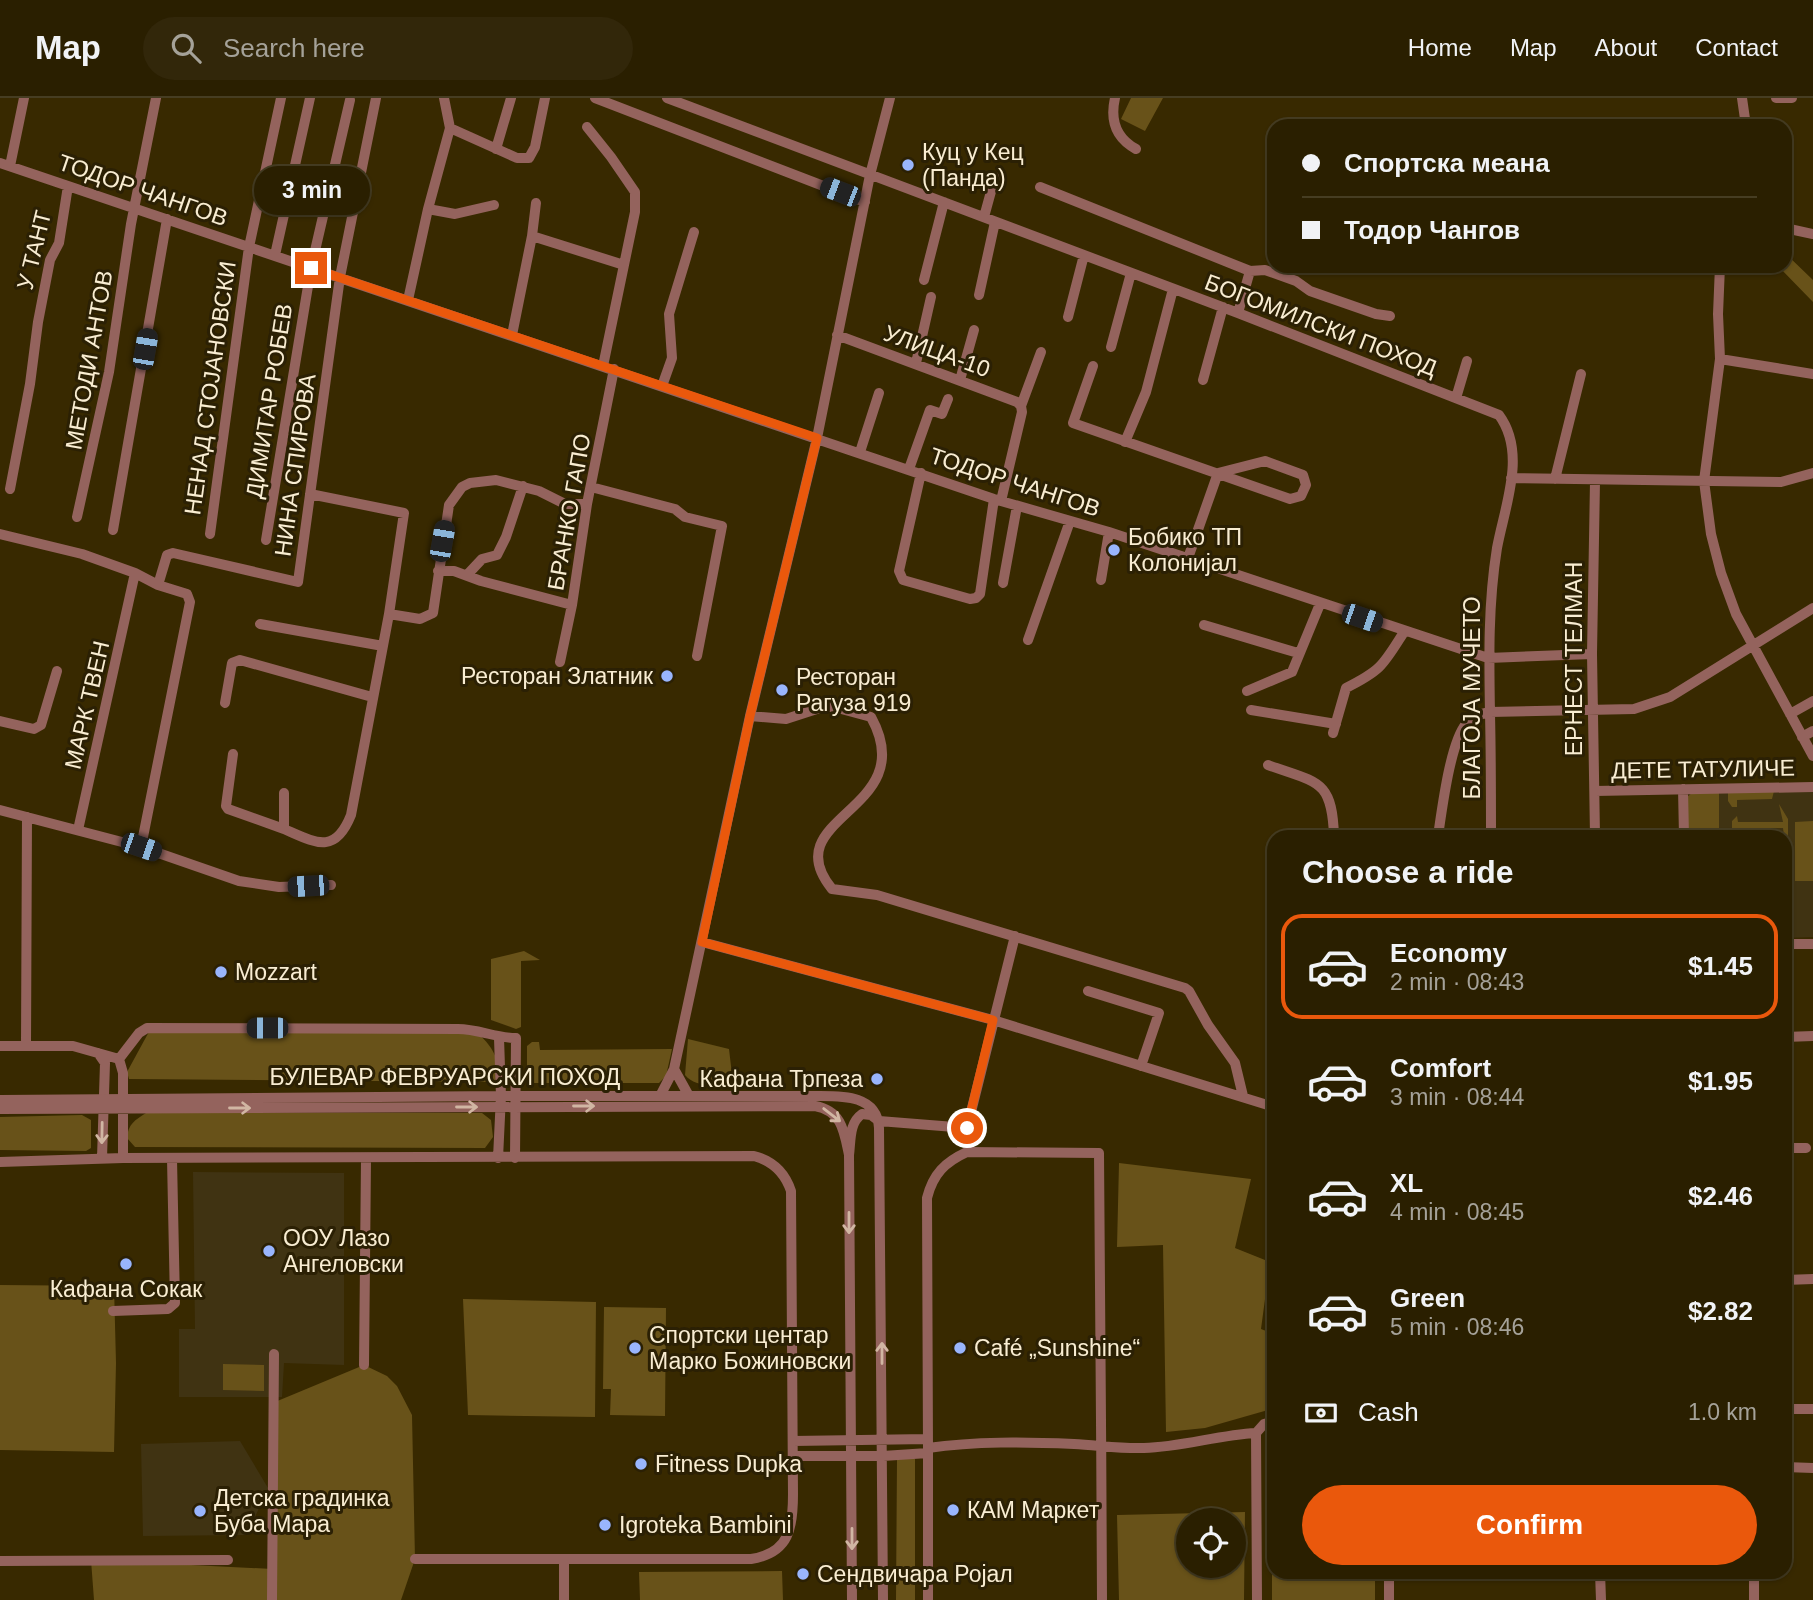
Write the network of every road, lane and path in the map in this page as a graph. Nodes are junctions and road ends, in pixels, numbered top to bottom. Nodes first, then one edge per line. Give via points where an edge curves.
1 (24, 98) edge
2 (156, 98) edge
3 (281, 98) edge
4 (310, 98) edge
5 (376, 98) edge
6 (444, 98) edge
7 (511, 98) edge
8 (545, 98) edge
9 (595, 98) edge
10 (667, 98) edge
11 (890, 98) edge
12 (1115, 98) edge
13 (1742, 98) edge
14 (1776, 98) edge
15 (1791, 98) edge
16 (350, 100) dead end
17 (1745, 119) edge
18 (587, 127) dead end
19 (450, 128) junction
20 (496, 149) junction
21 (1136, 149) dead end
22 (5, 164) edge
23 (870, 175) junction
24 (995, 177) dead end
25 (68, 186) junction
26 (1040, 187) dead end
27 (865, 202) junction
28 (944, 202) junction
29 (536, 203) dead end
30 (494, 205) dead end
31 (135, 208) junction
32 (428, 209) junction
33 (984, 217) junction
34 (167, 219) junction
35 (996, 222) junction
36 (1792, 230) edge
37 (694, 232) dead end
38 (1813, 234) edge
39 (532, 236) junction
40 (249, 247) junction
41 (275, 255) junction
42 (1084, 255) junction
43 (624, 265) junction
44 (311, 268) junction
45 (1250, 271) junction
46 (1267, 271) edge
47 (1131, 273) junction
48 (1273, 273) edge
49 (1720, 273) edge
50 (340, 277) junction
51 (924, 280) dead end
52 (1172, 289) junction
53 (979, 295) dead end
54 (931, 297) dead end
55 (408, 300) junction
56 (1223, 307) junction
57 (1238, 313) junction
58 (1390, 316) dead end
59 (1068, 317) dead end
60 (974, 330) dead end
61 (512, 335) junction
62 (837, 335) junction
63 (1111, 347) dead end
64 (1041, 352) dead end
65 (1720, 359) junction
66 (1468, 361) dead end
67 (916, 363) junction
68 (603, 366) junction
69 (1093, 366) dead end
70 (614, 369) junction
71 (1581, 374) dead end
72 (1813, 374) edge
73 (960, 380) junction
74 (1203, 380) dead end
75 (662, 386) junction
76 (878, 393) dead end
77 (1456, 398) junction
78 (948, 400) dead end
79 (1021, 406) junction
80 (817, 438) junction
81 (1125, 442) junction
82 (860, 452) junction
83 (909, 469) junction
84 (921, 473) junction
85 (1218, 473) junction
86 (1813, 473) edge
87 (1511, 478) junction
88 (1555, 479) junction
89 (1595, 481) junction
90 (1704, 481) junction
91 (523, 486) junction
92 (591, 487) junction
93 (9, 489) dead end
94 (310, 494) junction
95 (998, 500) junction
96 (587, 504) junction
97 (1017, 506) junction
98 (78, 517) dead end
99 (1070, 521) junction
100 (113, 530) dead end
101 (1109, 533) junction
102 (0, 534) edge
103 (209, 534) dead end
104 (266, 540) dead end
105 (1188, 558) junction
106 (438, 571) junction
107 (135, 573) junction
108 (467, 575) junction
109 (1101, 580) dead end
110 (1003, 583) dead end
111 (158, 585) junction
112 (1320, 604) junction
113 (572, 605) junction
114 (1813, 608) edge
115 (389, 614) junction
116 (261, 624) dead end
117 (1204, 625) dead end
118 (1404, 632) junction
119 (1028, 640) dead end
120 (1751, 645) junction
121 (383, 646) junction
122 (1298, 653) junction
123 (1592, 654) junction
124 (697, 656) dead end
125 (1488, 658) junction
126 (560, 662) dead end
127 (57, 671) dead end
128 (1247, 691) dead end
129 (372, 697) junction
130 (1813, 701) edge
131 (225, 703) dead end
132 (1251, 710) dead end
133 (1593, 711) junction
134 (1490, 712) junction
135 (1790, 714) junction
136 (750, 716) junction
137 (0, 721) edge
138 (1813, 731) edge
139 (1802, 737) junction
140 (233, 754) dead end
141 (1813, 756) edge
142 (1268, 765) dead end
143 (1813, 787) edge
144 (1683, 789) junction
145 (1595, 790) junction
146 (284, 793) dead end
147 (0, 810) edge
148 (27, 817) junction
149 (284, 829) junction
150 (78, 830) junction
151 (1334, 830) edge
152 (1439, 830) edge
153 (1491, 830) edge
154 (1595, 830) edge
155 (1684, 830) edge
156 (141, 847) junction
157 (331, 885) dead end
158 (1015, 936) junction
159 (702, 942) junction
160 (1792, 944) edge
161 (1813, 944) edge
162 (1088, 991) dead end
163 (993, 1020) junction
164 (1813, 1036) edge
165 (1792, 1037) edge
166 (499, 1038) junction
167 (0, 1046) edge
168 (26, 1046) junction
169 (97, 1052) junction
170 (119, 1059) junction
171 (1141, 1066) junction
172 (674, 1069) junction
173 (660, 1096) junction
174 (689, 1096) junction
175 (1243, 1096) junction
176 (0, 1100) edge
177 (500, 1101) junction
178 (516, 1101) junction
179 (123, 1103) junction
180 (104, 1104) junction
181 (1267, 1105) edge
182 (0, 1109) edge
183 (879, 1121) junction
184 (1792, 1148) edge
185 (1806, 1148) dead end
186 (849, 1155) junction
187 (102, 1158) junction
188 (123, 1158) junction
189 (498, 1158) junction
190 (515, 1158) junction
191 (172, 1159) junction
192 (366, 1159) junction
193 (0, 1162) edge
194 (1813, 1279) edge
195 (1792, 1280) edge
196 (113, 1311) dead end
197 (274, 1354) dead end
198 (365, 1365) dead end
199 (1792, 1409) edge
200 (1813, 1409) edge
201 (1267, 1423) edge
202 (1256, 1433) junction
203 (793, 1441) junction
204 (851, 1441) junction
205 (882, 1441) junction
206 (1101, 1445) junction
207 (928, 1447) junction
208 (793, 1456) junction
209 (852, 1456) junction
210 (883, 1456) junction
211 (1792, 1467) edge
212 (1813, 1468) edge
213 (415, 1559) dead end
214 (564, 1559) junction
215 (228, 1560) dead end
216 (0, 1561) edge
217 (1389, 1579) edge
218 (1600, 1579) edge
219 (1754, 1579) edge
220 (272, 1600) edge
221 (564, 1600) edge
222 (852, 1600) edge
223 (883, 1600) edge
224 (928, 1600) edge
225 (1102, 1600) edge
226 (1257, 1600) edge
227 (1389, 1600) edge
228 (1601, 1600) edge
229 (1754, 1600) edge

1 - 22 street
2 - 31 street, МЕТОДИ АНТОВ
3 - 40 street, НЕНАД СТОЈАНОВСКИ
4 - 41 street
5 - 50 street, НИНА СПИРОВА
6 - 19 street
7 - 20 street
8 - 20 street via 529,158
9 - 27 street
10 - 23 street, БОГОМИЛСКИ ПОХОД
11 - 23 street
12 - 21 street via 1119,135
13 - 17 street
14 - 15 street
16 - 44 street, ДИМИТАР РОБЕВ
18 - 43 street via 635,192
19 - 20 street
19 - 32 street
22 - 25 street, ТОДОР ЧАНГОВ
23 - 27 street
23 - 28 street, БОГОМИЛСКИ ПОХОД
24 - 33 street
25 - 31 street, ТОДОР ЧАНГОВ
25 - 93 street, У ТАНТ via 58,243 47,272
26 - 45 street
27 - 62 street
28 - 33 street, БОГОМИЛСКИ ПОХОД
28 - 51 street
29 - 39 street
30 - 32 street via 455,214
31 - 34 street, ТОДОР ЧАНГОВ
31 - 98 street, МЕТОДИ АНТОВ via 109,372
32 - 55 street
33 - 35 street, БОГОМИЛСКИ ПОХОД
34 - 40 street, ТОДОР ЧАНГОВ
34 - 100 street
35 - 42 street, БОГОМИЛСКИ ПОХОД
35 - 53 street
36 - 38 street
37 - 75 street via 669,314 672,358
39 - 43 street
39 - 61 street
40 - 41 street, ТОДОР ЧАНГОВ
40 - 103 street, НЕНАД СТОЈАНОВСКИ
41 - 44 street, ТОДОР ЧАНГОВ
42 - 47 street, БОГОМИЛСКИ ПОХОД
42 - 59 street
43 - 68 street
44 - 50 street, ТОДОР ЧАНГОВ
44 - 104 street, ДИМИТАР РОБЕВ
45 - 46 street
45 - 57 street
47 - 52 street, БОГОМИЛСКИ ПОХОД
47 - 63 street
48 - 58 street via 1310,291
49 - 65 street
50 - 55 street, ТОДОР ЧАНГОВ
50 - 94 street, НИНА СПИРОВА
52 - 56 street, БОГОМИЛСКИ ПОХОД
52 - 81 street, БОГОМИЛСКИ ПОХОД via 1146,392
54 - 67 street
55 - 61 street, ТОДОР ЧАНГОВ
56 - 57 street, БОГОМИЛСКИ ПОХОД
56 - 74 street
57 - 77 street, БОГОМИЛСКИ ПОХОД
60 - 73 street
61 - 68 street, ТОДОР ЧАНГОВ
62 - 67 street, УЛИЦА-10
62 - 80 street
64 - 79 street
65 - 72 street
65 - 90 street
66 - 77 street, БОГОМИЛСКИ ПОХОД
67 - 73 street, УЛИЦА-10
68 - 70 street, ТОДОР ЧАНГОВ
69 - 81 street via 1073,423
70 - 75 street, ТОДОР ЧАНГОВ
70 - 92 street, БРАНКО ГАПО
71 - 88 street
73 - 79 street, УЛИЦА-10
75 - 80 street, ТОДОР ЧАНГОВ
76 - 82 street
77 - 87 street, БОГОМИЛСКИ ПОХОД via 1499,415 1508,427 1513,445
78 - 83 street via 942,414 930,410
79 - 95 street
80 - 82 street, ТОДОР ЧАНГОВ
80 - 136 street
81 - 85 street
82 - 83 street, ТОДОР ЧАНГОВ
83 - 84 street, ТОДОР ЧАНГОВ
84 - 95 street, ТОДОР ЧАНГОВ
84 - 95 street via 900,576 903,580 976,598
85 - 85 street via 1290,499 1301,496 1306,485 1303,475 1265,461
85 - 105 street
86 - 90 street via 1781,482
87 - 88 street
87 - 125 street, БЛАГОЈА МУЧЕТО via 1490,604
88 - 89 street
89 - 90 street
89 - 123 street, ЕРНЕСТ ТЕЛМАН
90 - 120 street via 1721,573
91 - 96 street via 565,504
91 - 106 street via 488,480 462,487 449,505
91 - 108 street via 497,555 482,559
92 - 96 street, БРАНКО ГАПО
92 - 124 street via 722,526
94 - 111 street, НИНА СПИРОВА via 298,582 173,553 167,555
94 - 115 street via 404,513
95 - 97 street, ТОДОР ЧАНГОВ
96 - 113 street, БРАНКО ГАПО
97 - 99 street, ТОДОР ЧАНГОВ
97 - 110 street
99 - 101 street, ТОДОР ЧАНГОВ
99 - 119 street
101 - 105 street, ТОДОР ЧАНГОВ
101 - 109 street
102 - 107 street via 82,554
105 - 112 street, ТОДОР ЧАНГОВ
106 - 108 street
106 - 115 street via 431,615 420,619
107 - 111 street
107 - 150 street, МАРК ТВЕН
108 - 113 street
111 - 156 street via 187,594 190,602
112 - 118 street, ТОДОР ЧАНГОВ
112 - 122 street
113 - 126 street, БРАНКО ГАПО
114 - 120 street
115 - 121 street
116 - 121 street
117 - 122 street
118 - 125 street, ТОДОР ЧАНГОВ
118 - 132 street via 1374,674 1342,689 1335,729
120 - 133 street via 1670,697 1634,709
120 - 135 street
121 - 129 street
122 - 128 street via 1292,672
123 - 125 street, ТОДОР ЧАНГОВ
123 - 133 street, ЕРНЕСТ ТЕЛМАН
125 - 134 street, БЛАГОЈА МУЧЕТО
127 - 137 street via 41,725 34,729
129 - 131 street via 240,660 232,663
129 - 149 street via 344,832 323,842
130 - 135 street
133 - 134 street
133 - 145 street, ЕРНЕСТ ТЕЛМАН
134 - 152 street via 1464,725
134 - 153 street, БЛАГОЈА МУЧЕТО
135 - 139 street
136 - 158 street via 786,719 834,707 871,717 879,732 883,745 877,780 855,808 826,833 818,850 821,875 832,889 877,895
136 - 159 street
138 - 139 street
139 - 141 street
140 - 149 street via 228,809
142 - 151 street via 1327,792
143 - 144 street, ДЕТЕ ТАТУЛИЧЕ
144 - 145 street, ДЕТЕ ТАТУЛИЧЕ
144 - 155 street
145 - 154 street, ЕРНЕСТ ТЕЛМАН
146 - 149 street
147 - 148 street
148 - 150 street
148 - 168 street
150 - 156 street
156 - 157 street via 239,881 279,887
158 - 163 street
158 - 175 street via 1189,991 1235,1063
159 - 163 street
159 - 172 street
160 - 161 street
162 - 171 street via 1159,1013
163 - 171 street
163 - 183 street via 967,1128
164 - 165 street
166 - 170 street via 458,1029 147,1028
166 - 177 street
166 - 178 street via 516,1038
167 - 168 street
168 - 169 street via 73,1046
169 - 170 street
169 - 180 street via 105,1063
170 - 179 street
171 - 175 street
172 - 173 street
172 - 174 street
173 - 174 street, БУЛЕВАР ФЕВРУАРСКИ ПОХОД
173 - 178 street, БУЛЕВАР ФЕВРУАРСКИ ПОХОД
174 - 183 street, БУЛЕВАР ФЕВРУАРСКИ ПОХОД via 856,1098 874,1110
175 - 181 street
176 - 180 street, БУЛЕВАР ФЕВРУАРСКИ ПОХОД
177 - 178 street, БУЛЕВАР ФЕВРУАРСКИ ПОХОД
177 - 179 street, БУЛЕВАР ФЕВРУАРСКИ ПОХОД
177 - 189 street
178 -> 186 street, БУЛЕВАР ФЕВРУАРСКИ ПОХОД via 815,1106 840,1119
178 - 190 street
179 - 180 street, БУЛЕВАР ФЕВРУАРСКИ ПОХОД
179 - 188 street
180 - 182 street, БУЛЕВАР ФЕВРУАРСКИ ПОХОД
180 -> 187 street
183 - 186 street via 871,1115 855,1118
205 -> 183 street
184 - 185 street
186 -> 204 street
187 - 188 street
187 - 193 street
188 - 191 street
189 - 190 street
189 - 192 street
190 - 203 street via 754,1156 780,1170 792,1191
191 - 192 street
191 - 196 street via 175,1303 168,1309
192 - 198 street
194 - 195 street
197 - 220 street
199 - 200 street
201 - 202 street
202 - 206 street via 1145,1448
202 - 226 street
203 - 204 street
203 - 208 street
204 - 205 street
204 - 209 street
205 - 207 street
205 - 210 street
206 - 207 street
206 - 207 street via 1099,1153 967,1152 940,1170 927,1198
206 - 225 street
207 - 210 street
207 - 224 street
208 - 209 street
208 - 214 street via 793,1519 786,1540 771,1553 751,1559
209 - 210 street
209 -> 222 street
210 - 223 street
211 - 212 street
213 - 214 street
214 - 221 street
215 - 216 street
217 - 227 street
218 - 228 street
219 - 229 street

